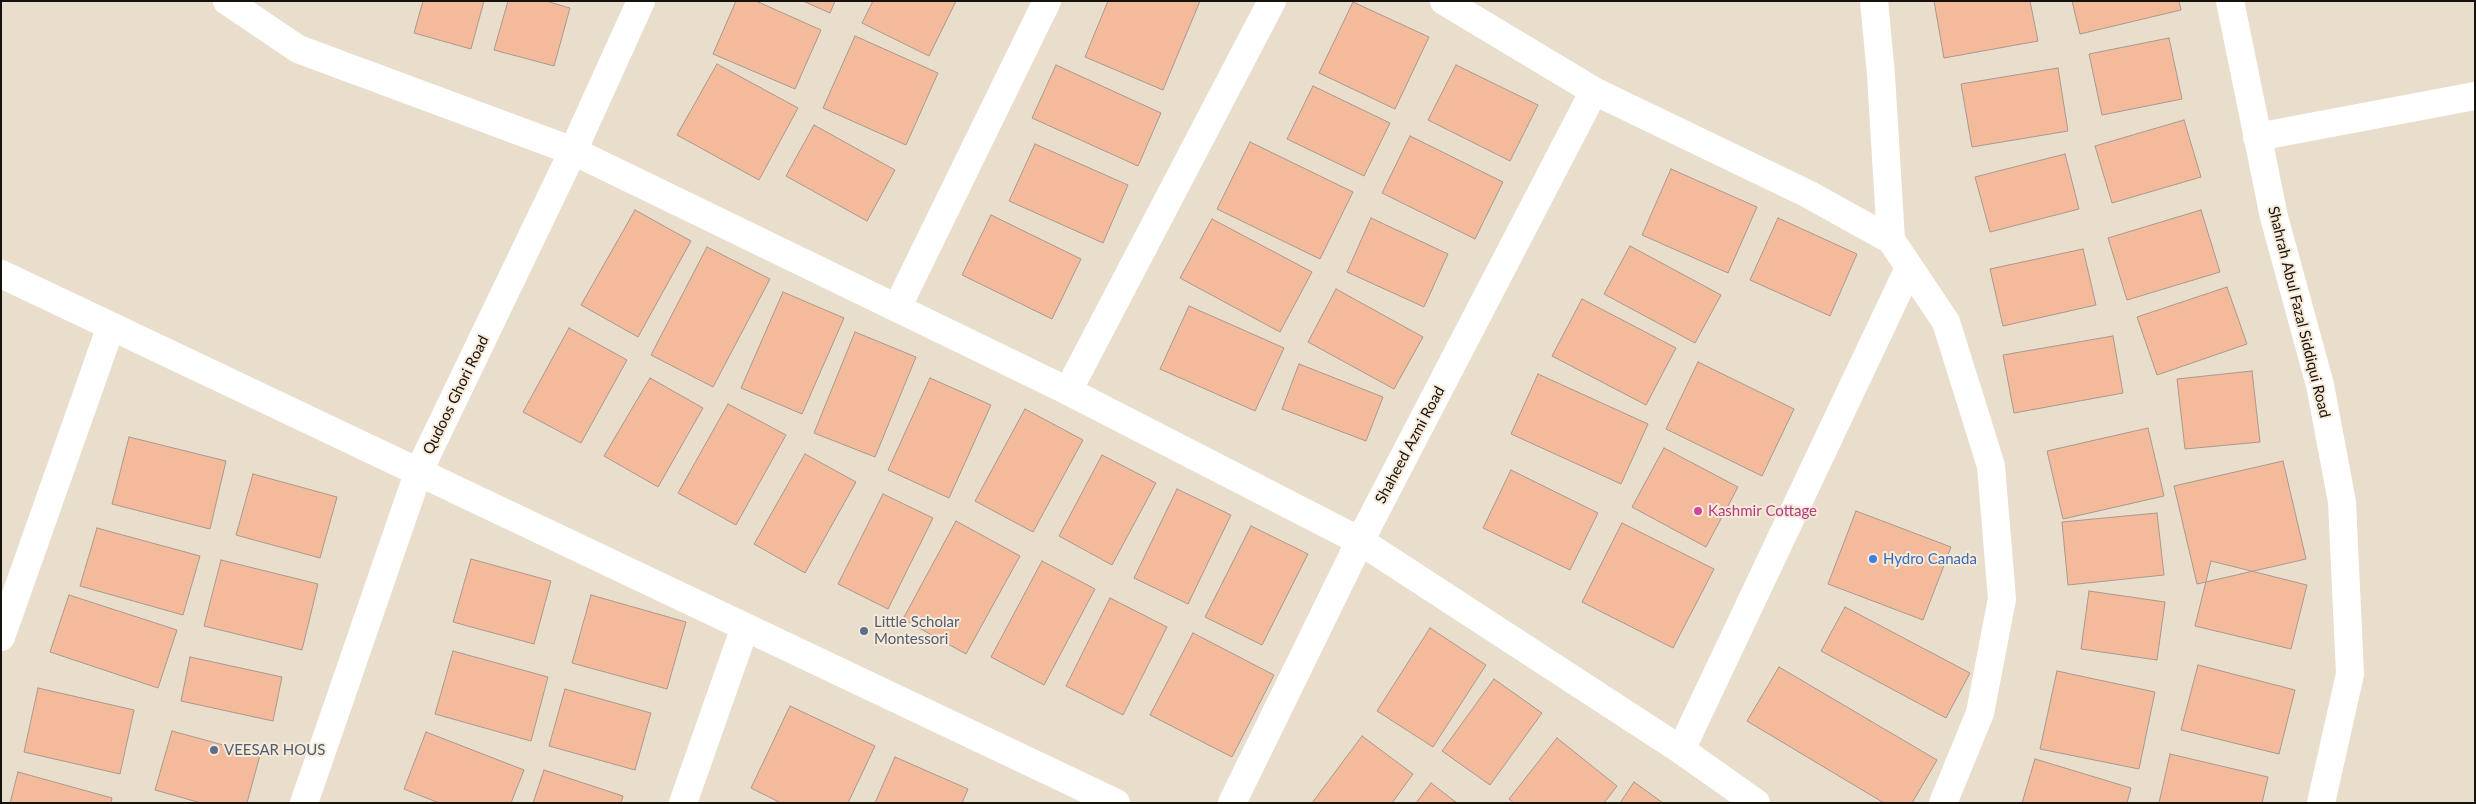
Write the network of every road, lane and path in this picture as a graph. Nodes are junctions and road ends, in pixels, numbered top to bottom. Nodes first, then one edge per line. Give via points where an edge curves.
1 (227, 1) edge
2 (641, 1) edge
3 (1047, 1) edge
4 (1272, 1) edge
5 (1444, 1) edge
6 (1874, 1) edge
7 (2230, 1) edge
8 (1594, 91) junction
9 (2475, 96) edge
10 (2257, 137) junction
11 (573, 150) junction
12 (1891, 240) junction
13 (1909, 268) junction
14 (1, 274) edge
15 (897, 308) junction
16 (111, 326) junction
17 (1068, 391) junction
18 (418, 473) junction
19 (1360, 541) junction
20 (745, 627) junction
21 (1, 637) edge
22 (1681, 750) junction
23 (304, 803) edge
24 (683, 803) edge
25 (1116, 803) edge
26 (1232, 803) edge
27 (1756, 803) edge
28 (1943, 803) edge
29 (2321, 803) edge

1 - 11 street via 298,49
2 - 11 street, Qudoos Ghori Road
3 - 15 street
4 - 17 street
5 - 8 street
6 - 12 street
7 - 10 street, Shahrah Abul Fazal Siddiqui Road
8 - 12 street via 1808,194
8 - 19 street, Shaheed Azmi Road
9 - 10 street
10 - 29 street, Shahrah Abul Fazal Siddiqui Road via 2274,217 2320,385 2342,502 2350,674
11 - 15 street
11 - 18 street, Qudoos Ghori Road
12 - 13 street
13 - 22 street
13 - 28 street via 1946,322 1991,466 2002,599 1980,713
14 - 16 street
15 - 17 street
16 - 18 street
16 - 21 street
17 - 19 street
18 - 20 street
18 - 23 street, Qudoos Ghori Road
19 - 22 street
19 - 26 street, Shaheed Azmi Road
20 - 24 street
20 - 25 street
22 - 27 street

